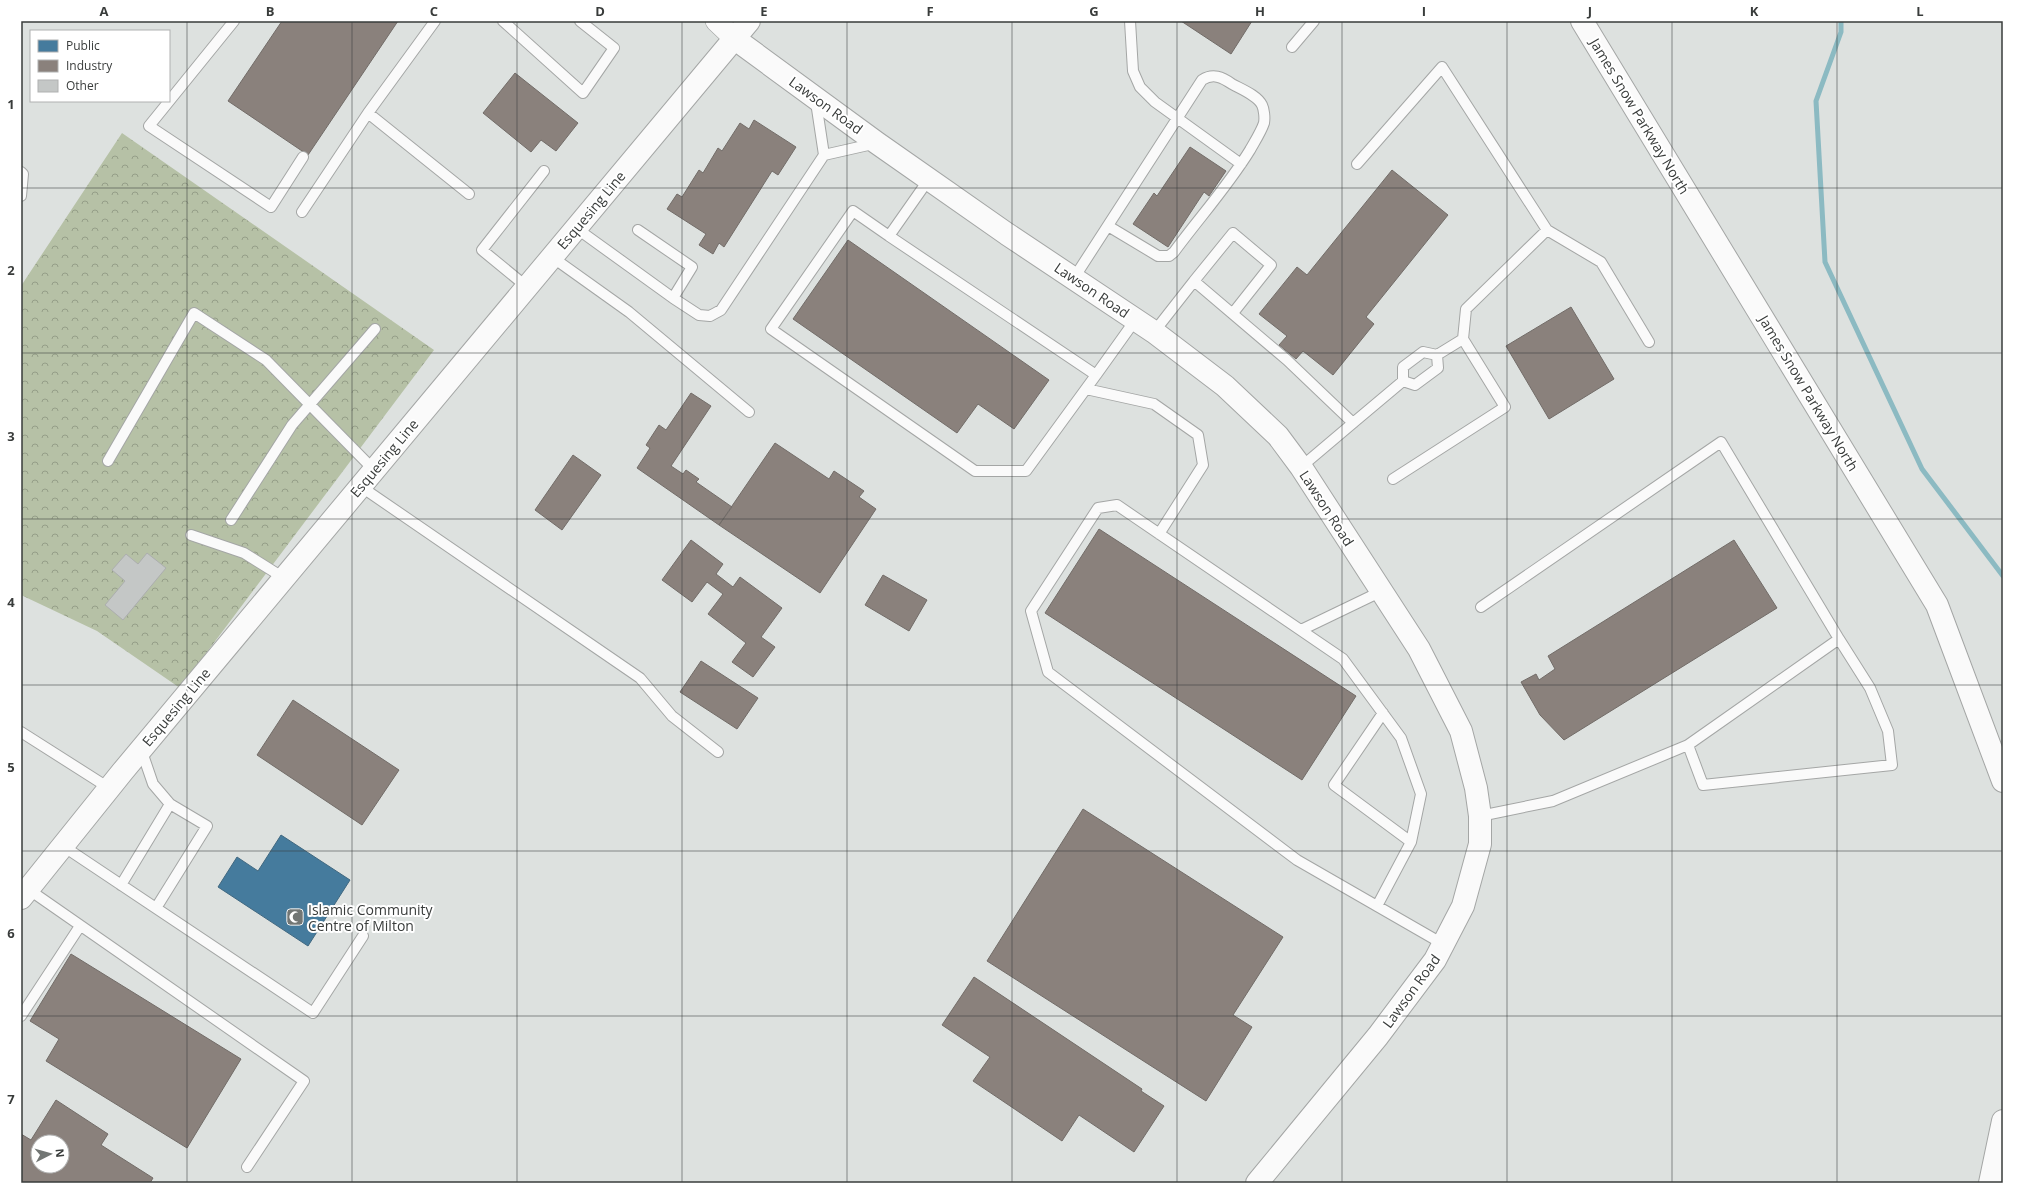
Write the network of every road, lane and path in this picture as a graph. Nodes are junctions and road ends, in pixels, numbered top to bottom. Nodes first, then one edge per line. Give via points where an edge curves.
1 (234, 21) edge
2 (435, 21) edge
3 (503, 21) edge
4 (580, 21) edge
5 (716, 21) edge
6 (749, 21) edge
7 (1130, 21) edge
8 (1314, 21) edge
9 (1582, 21) edge
10 (735, 39) junction
11 (1292, 47) dead end
12 (816, 98) junction
13 (170, 100) edge
14 (168, 102) edge
15 (368, 113) junction
16 (1178, 118) junction
17 (877, 143) junction
18 (824, 155) junction
19 (302, 157) dead end
20 (1241, 164) junction
21 (1357, 164) dead end
22 (544, 171) dead end
23 (21, 172) edge
24 (929, 179) junction
25 (469, 194) dead end
26 (21, 196) edge
27 (302, 212) dead end
28 (1108, 226) junction
29 (576, 228) junction
30 (638, 230) dead end
31 (1547, 230) junction
32 (889, 236) junction
33 (552, 257) junction
34 (1074, 278) junction
35 (1194, 281) junction
36 (527, 287) junction
37 (672, 298) junction
38 (1233, 313) junction
39 (1136, 319) junction
40 (374, 329) dead end
41 (1154, 332) junction
42 (1463, 339) junction
43 (1649, 342) dead end
44 (1437, 355) junction
45 (1096, 375) junction
46 (1403, 381) junction
47 (1086, 389) junction
48 (311, 405) junction
49 (749, 412) dead end
50 (1354, 422) junction
51 (108, 461) dead end
52 (1301, 467) junction
53 (374, 470) junction
54 (1394, 480) dead end
55 (360, 486) junction
56 (231, 520) dead end
57 (1160, 534) junction
58 (191, 535) dead end
59 (284, 578) junction
60 (1382, 591) junction
61 (1481, 607) dead end
62 (1300, 630) junction
63 (1840, 638) junction
64 (1383, 712) junction
65 (21, 732) edge
66 (1688, 745) junction
67 (141, 748) junction
68 (718, 752) dead end
69 (2003, 780) edge
70 (109, 788) junction
71 (170, 804) junction
72 (1480, 816) junction
73 (1411, 842) junction
74 (62, 846) junction
75 (121, 885) junction
76 (24, 894) edge
77 (1377, 906) junction
78 (156, 908) junction
79 (80, 926) junction
80 (363, 936) dead end
81 (1444, 944) junction
82 (21, 1016) edge
83 (2003, 1121) edge
84 (247, 1167) dead end
85 (1257, 1183) edge
86 (1990, 1183) edge

1 - 13 lane
2 - 15 lane
3 - 4 lane via 583,93 614,48
5 - 10 street, Lawson Road
6 - 10 street, Esquesing Line
7 - 16 lane via 1133,71 1140,87 1155,102
8 - 11 lane
9 - 69 street, James Snow Parkway North via 1937,605
10 - 12 street, Lawson Road
10 - 29 street, Esquesing Line
12 - 17 street, Lawson Road
12 - 18 lane
14 - 19 lane via 149,126 271,207
15 - 25 lane
15 - 27 lane
16 - 20 lane
16 - 20 lane via 1202,80 1208,77 1224,78 1257,99 1262,105 1264,122
16 - 28 lane
17 - 18 lane
17 - 24 street, Lawson Road
18 - 37 lane via 721,310 710,316 699,315
20 - 28 lane via 1169,256 1158,256
21 - 31 lane via 1442,67
22 - 36 lane via 482,250
23 - 26 lane
24 - 32 lane
24 - 34 street, Lawson Road
28 - 34 lane
29 - 33 street, Esquesing Line
29 - 37 lane
30 - 37 lane via 692,267
31 - 42 lane via 1466,309
31 - 43 lane via 1601,262
32 - 45 lane
32 - 47 lane via 853,211 771,329 975,471 1026,471
33 - 36 street, Esquesing Line
33 - 49 lane via 629,312
34 - 39 street, Lawson Road
35 - 38 lane
35 - 38 lane via 1233,233 1271,265
35 - 41 lane
36 - 53 street, Esquesing Line
38 - 50 lane
39 - 41 street, Lawson Road
39 - 45 lane
40 - 48 lane
41 - 52 street, Lawson Road via 1225,386 1278,436
42 - 44 lane
42 - 54 lane via 1505,407
44 - 46 lane via 1422,352 1403,367
44 - 46 lane via 1438,368 1427,377 1415,385
45 - 47 lane
46 - 50 lane
47 - 57 lane via 1154,404 1198,435 1203,465
48 - 51 lane via 266,360 194,313
48 - 53 lane
48 - 56 lane via 292,425
50 - 52 lane
52 - 60 street, Lawson Road
53 - 55 street, Esquesing Line
55 - 59 street, Esquesing Line
55 - 68 lane via 640,678 672,716
57 - 62 lane
57 - 77 lane via 1117,505 1098,508 1031,611 1048,672 1297,860
58 - 59 lane via 244,553
59 - 67 street, Esquesing Line
60 - 62 lane
60 - 72 street, Lawson Road via 1420,649 1461,731 1476,788
61 - 63 lane via 1721,442
62 - 64 lane via 1343,659
63 - 66 lane
63 - 66 lane via 1870,688 1888,731 1892,765 1703,785
64 - 73 lane via 1401,738 1421,794
64 - 73 lane via 1334,785
65 - 70 lane
66 - 72 lane via 1553,801
67 - 70 street, Esquesing Line
67 - 71 lane via 153,784
70 - 74 street, Esquesing Line
71 - 75 lane
71 - 78 lane via 207,826
72 - 81 street, Lawson Road via 1480,844 1464,906
73 - 77 lane
74 - 75 lane
74 - 76 street, Esquesing Line
75 - 78 lane
76 - 79 lane
77 - 81 lane
78 - 80 lane via 313,1013
79 - 82 lane
79 - 84 lane via 304,1081
81 - 85 street, Lawson Road via 1435,960 1378,1036
83 - 86 street

